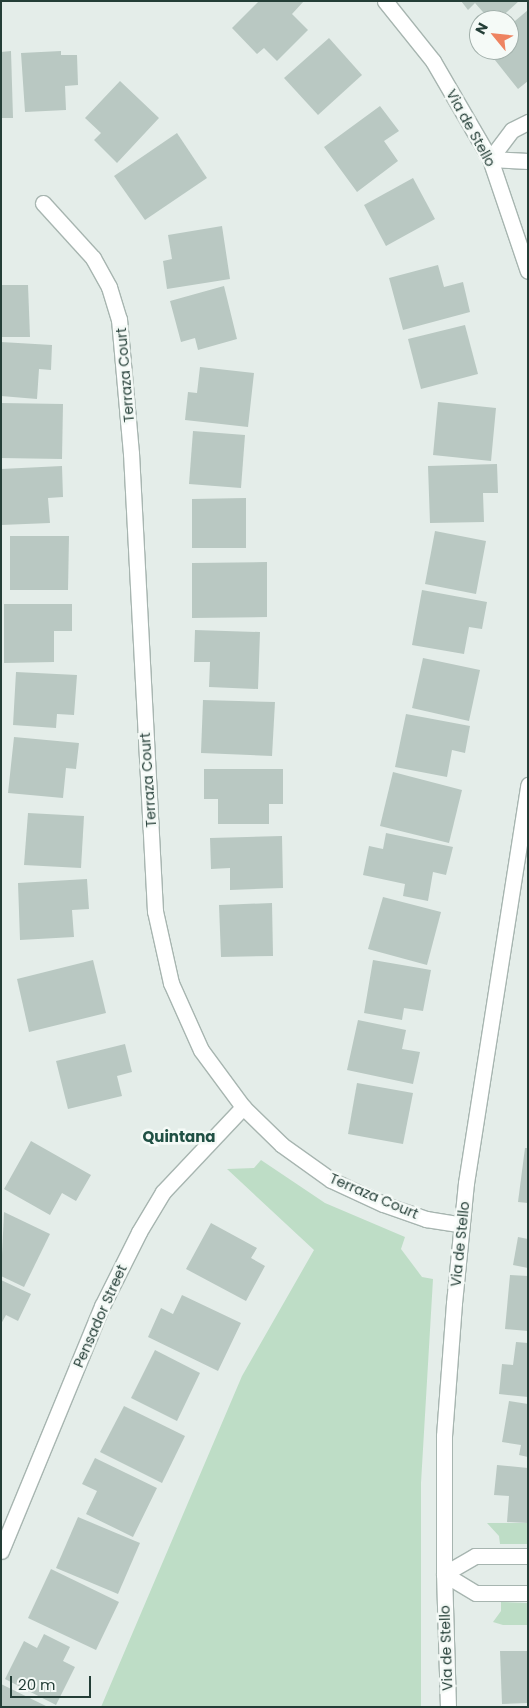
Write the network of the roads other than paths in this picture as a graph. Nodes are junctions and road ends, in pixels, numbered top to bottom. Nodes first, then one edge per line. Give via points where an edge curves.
1 (385, 1) edge
2 (528, 122) edge
3 (490, 159) junction
4 (528, 161) edge
5 (43, 203) dead end
6 (528, 271) edge
7 (528, 785) edge
8 (242, 1107) junction
9 (462, 1225) junction
10 (1, 1551) edge
11 (528, 1556) edge
12 (444, 1574) junction
13 (528, 1593) edge
14 (448, 1707) edge

1 - 3 street, Via de Stello via 433,61
2 - 3 street via 512,130
3 - 4 street
3 - 6 street, Via de Stello
5 - 8 street, Terraza Court via 93,258 109,287 119,318 131,445 155,911 171,983 201,1050
7 - 9 street, Via de Stello
8 - 9 street, Terraza Court via 282,1145 331,1180 426,1218
8 - 10 street, Pensador Street via 163,1192 139,1232 102,1306
9 - 12 street, Via de Stello via 444,1436
11 - 12 street via 475,1556
12 - 13 street via 476,1593
12 - 14 street, Via de Stello

